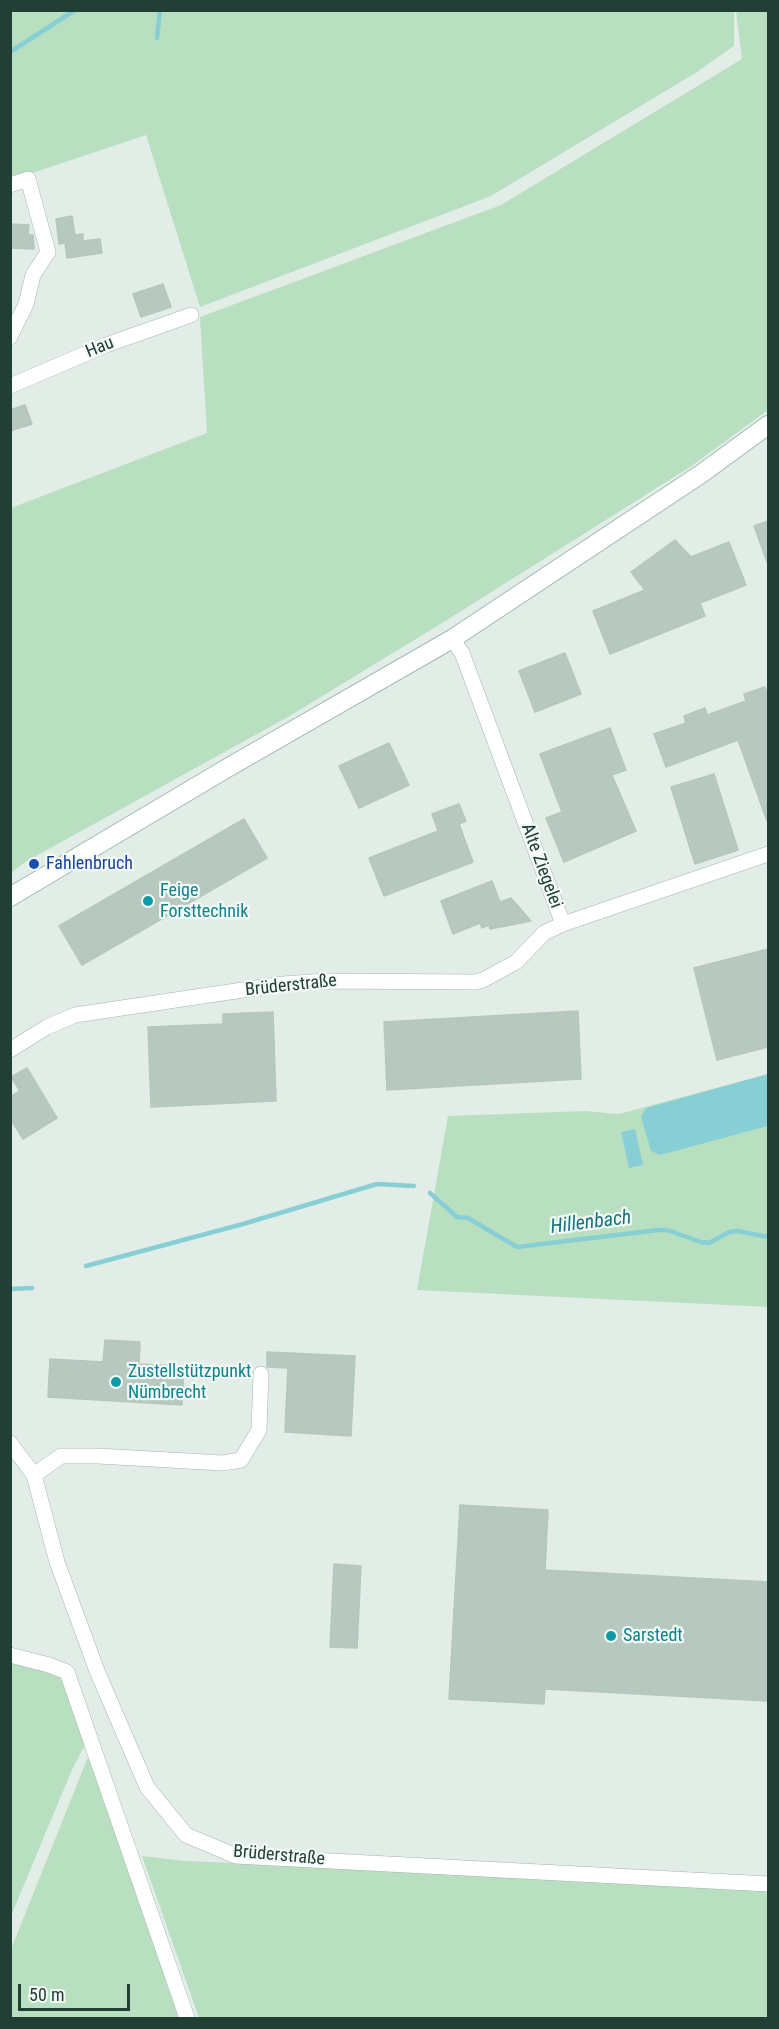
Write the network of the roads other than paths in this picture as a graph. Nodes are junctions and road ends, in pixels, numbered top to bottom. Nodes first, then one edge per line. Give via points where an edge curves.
1 (10, 185) edge
2 (191, 315) dead end
3 (10, 337) edge
4 (10, 386) edge
5 (768, 425) edge
6 (452, 639) junction
7 (768, 854) edge
8 (10, 897) edge
9 (563, 924) junction
10 (10, 1050) edge
11 (261, 1374) dead end
12 (10, 1443) edge
13 (34, 1475) junction
14 (10, 1655) edge
15 (768, 1884) edge
16 (187, 2019) edge

1 - 3 street via 28,178 48,252 33,275 26,304
2 - 4 street, Hau via 106,345
5 - 6 main road via 701,474
6 - 8 main road
6 - 9 street, Alte Ziegelei via 462,653
7 - 9 street, Alte Ziegelei
9 - 10 street, Brüderstraße via 544,933 516,962 475,982 283,984 75,1015 46,1027
11 - 13 street via 259,1430 241,1460 61,1456
12 - 13 street, Brüderstraße
13 - 15 street, Brüderstraße via 57,1562 97,1671 147,1787 186,1835 236,1856
14 - 16 street via 67,1672

